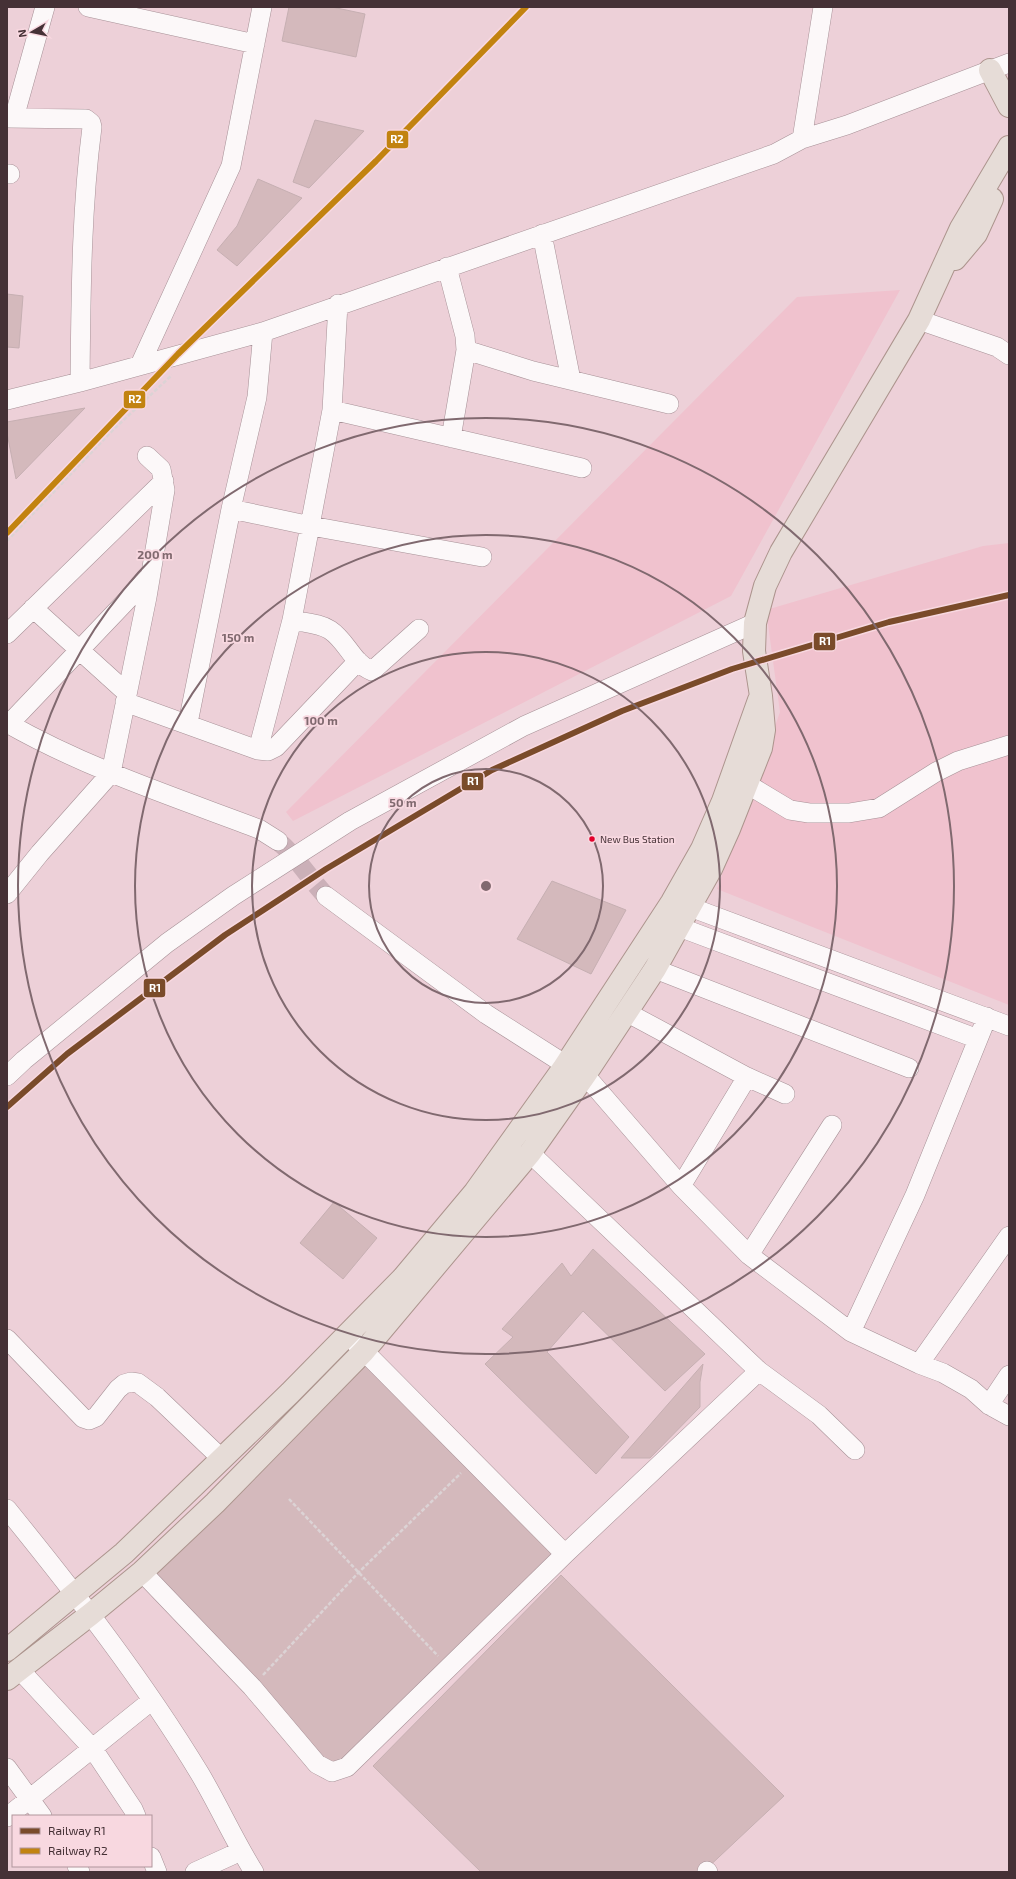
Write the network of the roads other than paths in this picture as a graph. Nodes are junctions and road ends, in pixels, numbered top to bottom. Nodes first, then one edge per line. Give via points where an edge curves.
1 (45, 7) edge
2 (88, 7) edge
3 (262, 7) edge
4 (823, 7) edge
5 (118, 10) edge
6 (255, 44) junction
7 (999, 66) edge
8 (1009, 106) edge
9 (10, 118) edge
10 (802, 140) junction
11 (1009, 147) edge
12 (1009, 165) edge
13 (542, 234) junction
14 (446, 267) junction
15 (940, 277) junction
16 (338, 304) junction
17 (919, 320) junction
18 (263, 332) junction
19 (466, 350) junction
20 (1009, 355) edge
21 (140, 365) junction
22 (571, 380) junction
23 (80, 382) junction
24 (7, 400) edge
25 (668, 404) dead end
26 (332, 410) junction
27 (451, 438) junction
28 (147, 456) dead end
29 (582, 468) dead end
30 (164, 481) junction
31 (231, 509) junction
32 (311, 526) junction
33 (482, 557) dead end
34 (150, 576) junction
35 (34, 608) junction
36 (292, 620) junction
37 (755, 623) junction
38 (419, 629) dead end
39 (7, 634) edge
40 (79, 650) junction
41 (358, 661) junction
42 (761, 696) junction
43 (126, 698) junction
44 (188, 723) junction
45 (8, 724) edge
46 (1009, 745) edge
47 (258, 750) junction
48 (111, 773) junction
49 (747, 784) junction
50 (278, 841) tunnel mouth
51 (7, 894) edge
52 (326, 896) tunnel mouth
53 (683, 902) junction
54 (679, 927) junction
55 (655, 969) junction
56 (626, 1012) junction
57 (987, 1017) junction
58 (1009, 1026) edge
59 (978, 1039) junction
60 (909, 1068) dead end
61 (576, 1070) junction
62 (7, 1076) edge
63 (747, 1077) junction
64 (785, 1094) dead end
65 (832, 1125) dead end
66 (530, 1153) junction
67 (680, 1186) junction
68 (1009, 1236) edge
69 (749, 1255) junction
70 (851, 1332) junction
71 (348, 1334) junction
72 (7, 1339) edge
73 (364, 1351) junction
74 (919, 1364) junction
75 (759, 1371) junction
76 (1009, 1376) edge
77 (989, 1405) junction
78 (1009, 1416) edge
79 (855, 1450) dead end
80 (222, 1459) junction
81 (7, 1509) edge
82 (565, 1554) junction
83 (142, 1572) junction
84 (76, 1593) junction
85 (92, 1614) junction
86 (7, 1650) edge
87 (13, 1674) edge
88 (151, 1701) junction
89 (93, 1749) junction
90 (7, 1768) edge
91 (29, 1799) junction
92 (41, 1815) edge
93 (136, 1815) edge
94 (7, 1817) edge
95 (241, 1851) junction
96 (152, 1860) edge
97 (157, 1872) edge
98 (195, 1872) edge
99 (254, 1872) edge

1 - 9 street
2 - 5 street
3 - 6 street
4 - 10 street
5 - 6 street
6 - 21 street via 230,166
7 - 8 main road
7 - 10 street
9 - 23 street via 86,120 91,123 82,252
10 - 13 street via 774,154
11 - 15 main road via 961,228
12 - 15 main road via 976,234
13 - 14 street
13 - 22 street
14 - 16 street
14 - 19 street via 465,336
15 - 17 main road
16 - 18 street
16 - 26 street
17 - 20 street via 997,347
17 - 37 main road via 781,552 765,586
18 - 21 street
18 - 31 street via 257,397
19 - 22 street
19 - 27 street
21 - 23 street
22 - 25 street
23 - 24 street
26 - 27 street
26 - 32 street
27 - 29 street
28 - 30 street via 161,469
30 - 34 street via 165,490
30 - 35 street
31 - 32 street
31 - 44 street
32 - 33 street
32 - 36 street
34 - 40 street
34 - 43 street
35 - 39 street
35 - 40 street
36 - 41 street via 322,626 332,631
36 - 47 street
37 - 42 main road via 754,651
37 - 62 street via 524,726 350,821 233,896 167,943
38 - 41 street via 372,671
40 - 43 street
40 - 45 street
41 - 47 street via 276,747 268,751
42 - 49 main road via 764,730 761,748
42 - 53 main road
43 - 44 street
43 - 48 street
44 - 47 street
45 - 48 street via 52,748
46 - 49 street via 958,761 879,808 849,813 809,813 790,810
48 - 50 street via 259,829
48 - 51 street
49 - 53 main road via 714,863
52 - 61 street via 486,1014
53 - 54 main road
53 - 57 street
53 - 61 main road
54 - 55 main road
54 - 59 street
55 - 56 main road
55 - 60 street
56 - 61 main road
56 - 63 street
57 - 58 street
57 - 59 street
59 - 70 street via 915,1195
61 - 66 main road
61 - 67 street
61 - 71 main road via 403,1278
63 - 64 street
63 - 67 street
65 - 69 street
66 - 73 main road
66 - 75 street
67 - 69 street
68 - 74 street
69 - 70 street
70 - 74 street
71 - 73 street
71 - 80 main road
72 - 80 street via 83,1418 90,1420 96,1417 124,1384 138,1383 157,1397
73 - 82 street
73 - 83 main road via 215,1503
74 - 77 street via 943,1373
75 - 79 street via 819,1415
75 - 82 street
76 - 77 street
77 - 78 street
80 - 84 main road via 124,1553
81 - 84 street
82 - 83 street via 347,1767 332,1772 317,1764 252,1687
83 - 85 main road
84 - 85 street
84 - 86 main road
85 - 87 main road
85 - 88 street
87 - 89 street
88 - 89 street
88 - 95 street via 200,1774
89 - 91 street
89 - 93 street
90 - 91 street
91 - 92 street
91 - 94 street
95 - 98 street
95 - 99 street
96 - 97 street

